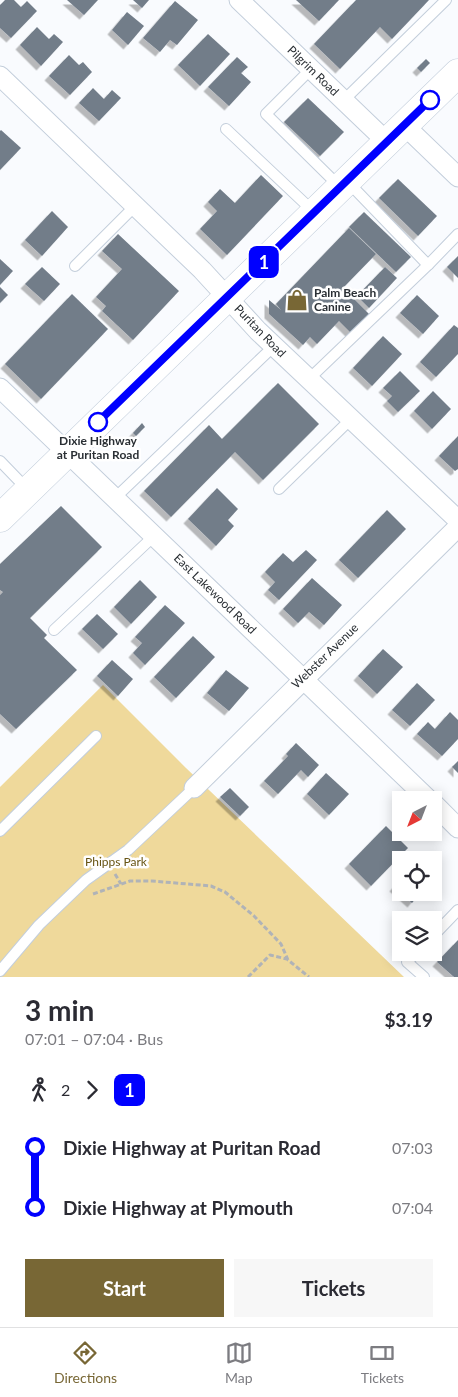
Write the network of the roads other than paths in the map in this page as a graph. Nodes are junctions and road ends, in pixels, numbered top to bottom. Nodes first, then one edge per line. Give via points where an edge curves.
1 (239, 0) edge
2 (446, 0) edge
3 (311, 69) junction
4 (458, 73) edge
5 (0, 76) edge
6 (344, 100) junction
7 (226, 129) dead end
8 (396, 134) junction
9 (458, 177) edge
10 (344, 184) junction
11 (135, 206) junction
12 (315, 213) junction
13 (458, 234) edge
14 (428, 265) junction
15 (75, 266) dead end
16 (228, 297) junction
17 (274, 346) junction
18 (309, 379) junction
19 (1, 392) edge
20 (351, 419) junction
21 (67, 452) junction
22 (0, 461) edge
23 (279, 489) dead end
24 (28, 490) junction
25 (114, 498) junction
26 (0, 518) edge
27 (458, 520) edge
28 (458, 527) edge
29 (154, 536) junction
30 (54, 630) dead end
31 (302, 679) junction
32 (96, 736) dead end
33 (194, 788) joint
34 (420, 791) edge
35 (442, 812) edge
36 (458, 828) edge
37 (0, 831) edge
38 (458, 910) edge
39 (442, 927) edge
40 (408, 961) edge
41 (0, 971) edge
42 (424, 977) edge

1 - 3 street, Pilgrim Road
2 - 6 lane
3 - 6 street, Pilgrim Road
3 - 10 lane via 266,114
4 - 8 main road
5 - 11 street, Puritan Road
6 - 8 street, Pilgrim Road
7 - 12 lane
8 - 9 street, Pilgrim Road
8 - 10 main road
10 - 12 main road
10 - 14 lane
11 - 15 lane
11 - 16 street, Puritan Road
12 - 16 main road
13 - 14 lane
14 - 18 lane
16 - 17 street, Puritan Road
16 - 21 main road
17 - 18 street, Puritan Road
17 - 25 lane
18 - 20 street, Puritan Road
19 - 21 street, East Lakewood Road
20 - 23 lane
20 - 27 street, Puritan Road
21 - 24 main road
21 - 25 street, East Lakewood Road
22 - 24 lane
24 - 26 main road
25 - 29 street, East Lakewood Road
28 - 31 street, Webster Avenue
29 - 30 lane
29 - 31 street, East Lakewood Road
31 - 33 street, Webster Avenue
31 - 34 street, East Lakewood Road
32 - 37 lane
33 - 41 lane via 128,850 86,880 40,925
35 - 36 street
38 - 39 lane
40 - 42 lane

